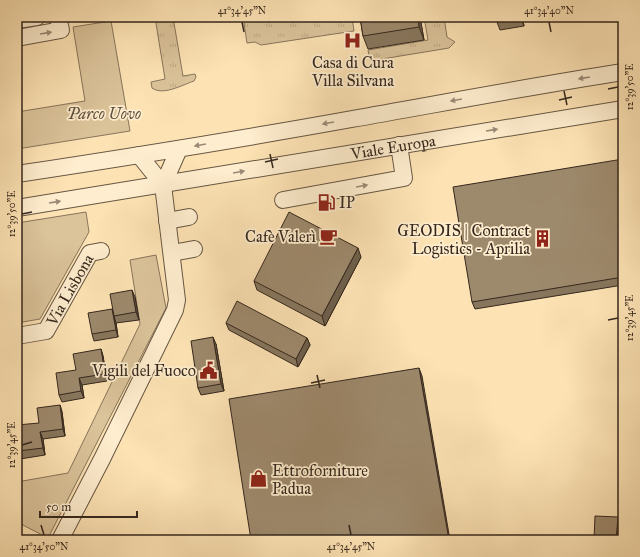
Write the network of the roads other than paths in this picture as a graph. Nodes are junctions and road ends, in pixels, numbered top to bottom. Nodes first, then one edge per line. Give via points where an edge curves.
1 (36, 17) edge
2 (58, 17) edge
3 (17, 20) edge
4 (17, 38) edge
5 (623, 72) edge
6 (623, 109) edge
7 (399, 145) junction
8 (179, 149) junction
9 (139, 155) junction
10 (17, 174) edge
11 (163, 185) junction
12 (283, 200) dead end
13 (17, 208) edge
14 (189, 217) dead end
15 (167, 221) junction
16 (194, 249) dead end
17 (101, 251) dead end
18 (172, 253) junction
19 (17, 336) edge
20 (60, 540) edge

1 - 3 street
4 -> 2 street via 61,30
5 -> 8 street, Viale Europa
7 -> 6 street, Viale Europa
11 -> 7 street, Viale Europa
12 -> 7 street via 404,178
8 - 9 street, Viale Europa
8 - 11 street
9 - 10 street, Viale Europa
9 - 11 street
13 -> 11 street, Viale Europa
11 - 15 street
14 - 15 street
15 - 18 street
16 - 18 street
17 - 19 street, Via Lisbona via 90,253 46,331
18 - 20 street via 177,300 175,310

